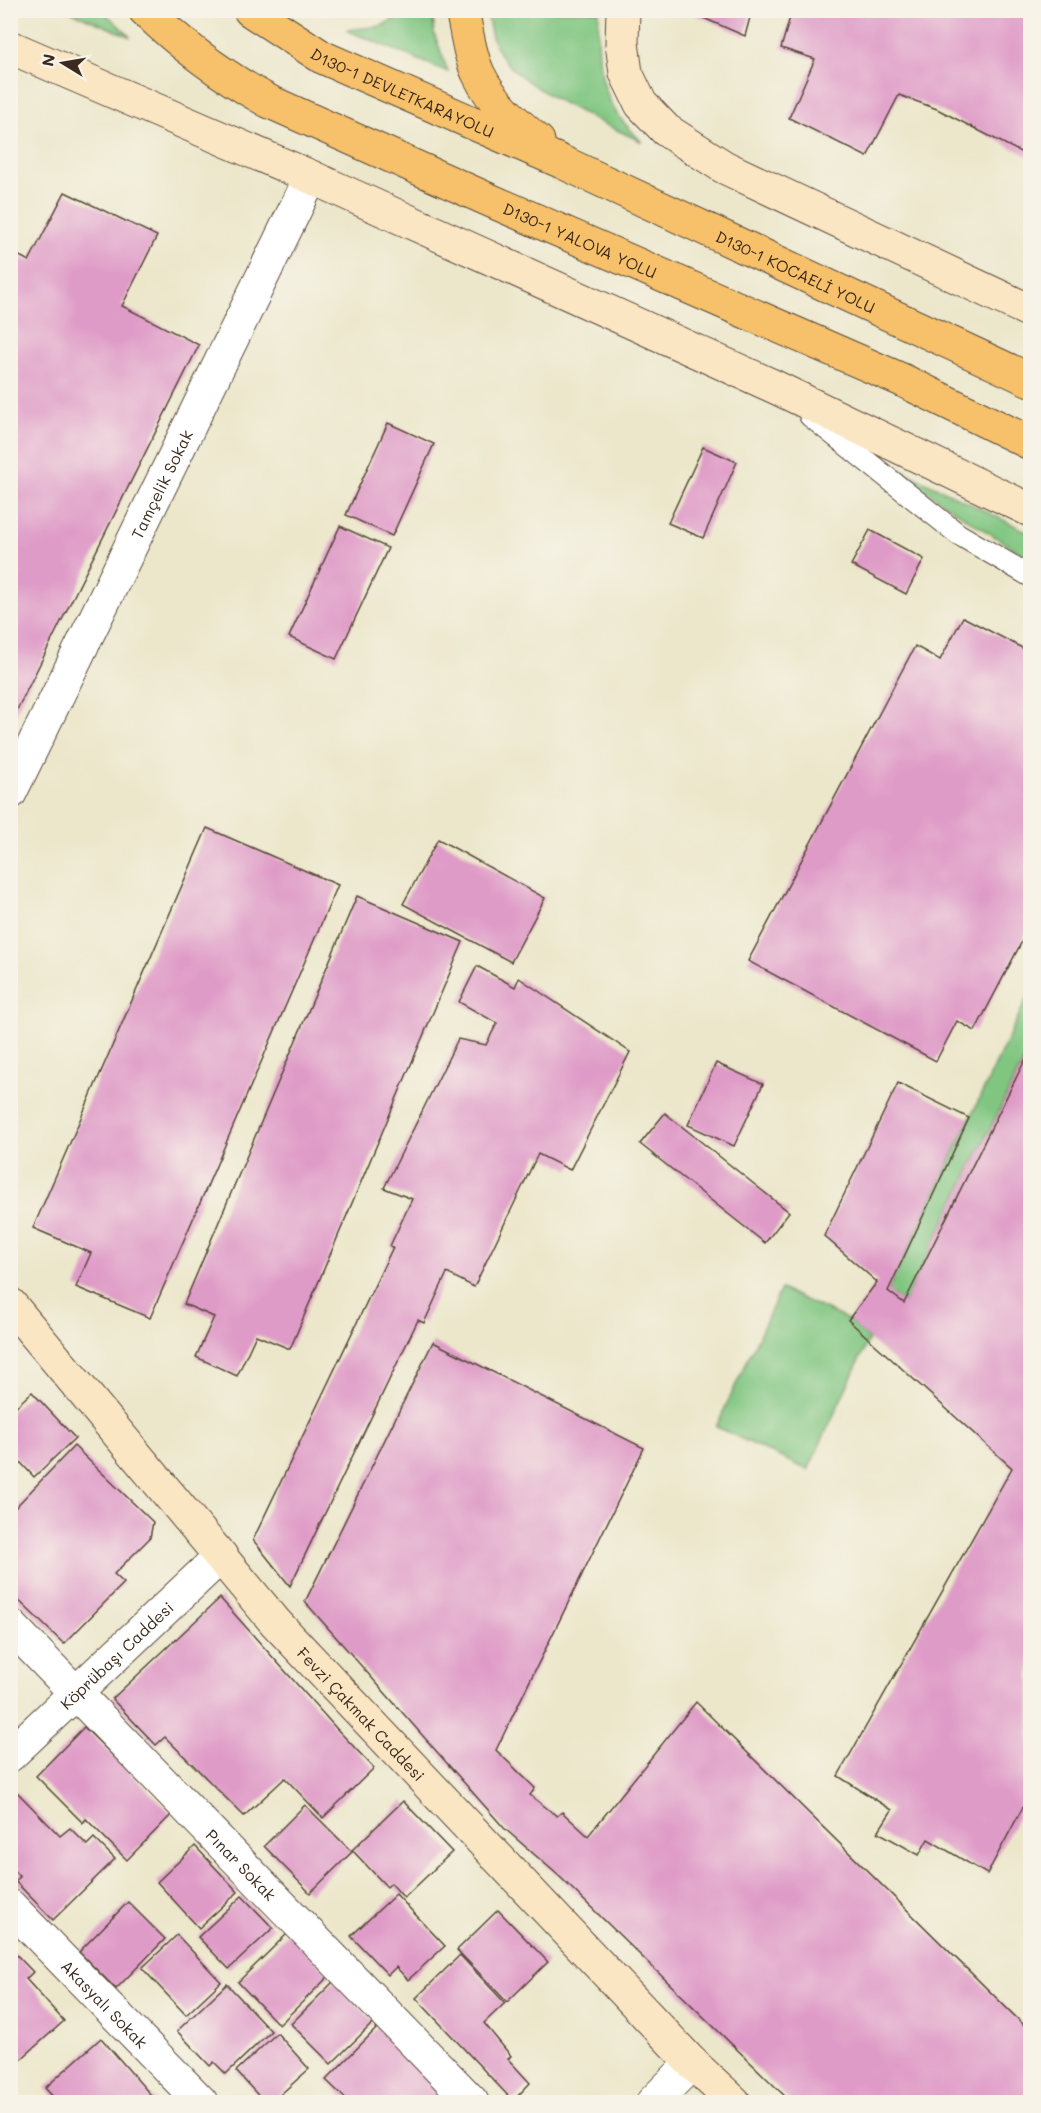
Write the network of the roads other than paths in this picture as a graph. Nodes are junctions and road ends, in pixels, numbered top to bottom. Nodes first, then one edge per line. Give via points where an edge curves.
1 (145, 10) edge
2 (250, 10) edge
3 (462, 10) edge
4 (623, 10) edge
5 (10, 47) edge
6 (562, 162) junction
7 (311, 177) junction
8 (1030, 310) edge
9 (1030, 380) edge
10 (775, 387) junction
11 (1030, 443) edge
12 (1030, 510) edge
13 (1030, 576) edge
14 (10, 793) edge
15 (10, 1304) edge
16 (220, 1556) junction
17 (10, 1625) edge
18 (76, 1692) junction
19 (10, 1755) edge
20 (10, 1906) edge
21 (692, 2063) junction
22 (201, 2103) edge
23 (472, 2103) edge
24 (653, 2103) edge
25 (734, 2103) edge

1 - 11 highway, D130-1 YALOVA YOLU via 197,55 268,101 902,380
2 - 6 highway, D130-1 DEVLETKARAYOLU via 322,57
3 - 6 highway via 479,74 505,113
4 - 8 street via 626,73 640,104 666,130 724,167
5 - 7 street
6 - 9 highway, D130-1 KOCAELİ YOLU
7 - 10 street
7 - 14 street, Tamçelik Sokak
10 - 12 street
10 - 13 lane via 958,534
15 - 16 street, Fevzi Çakmak Caddesi
16 - 18 street, Köprübaşı Caddesi
16 - 21 street, Fevzi Çakmak Caddesi via 276,1623
17 - 18 street, Pınar Sokak
18 - 19 street, Köprübaşı Caddesi
18 - 23 street, Pınar Sokak
20 - 22 street, Akasyalı Sokak
21 - 24 street
21 - 25 street, Fevzi Çakmak Caddesi

